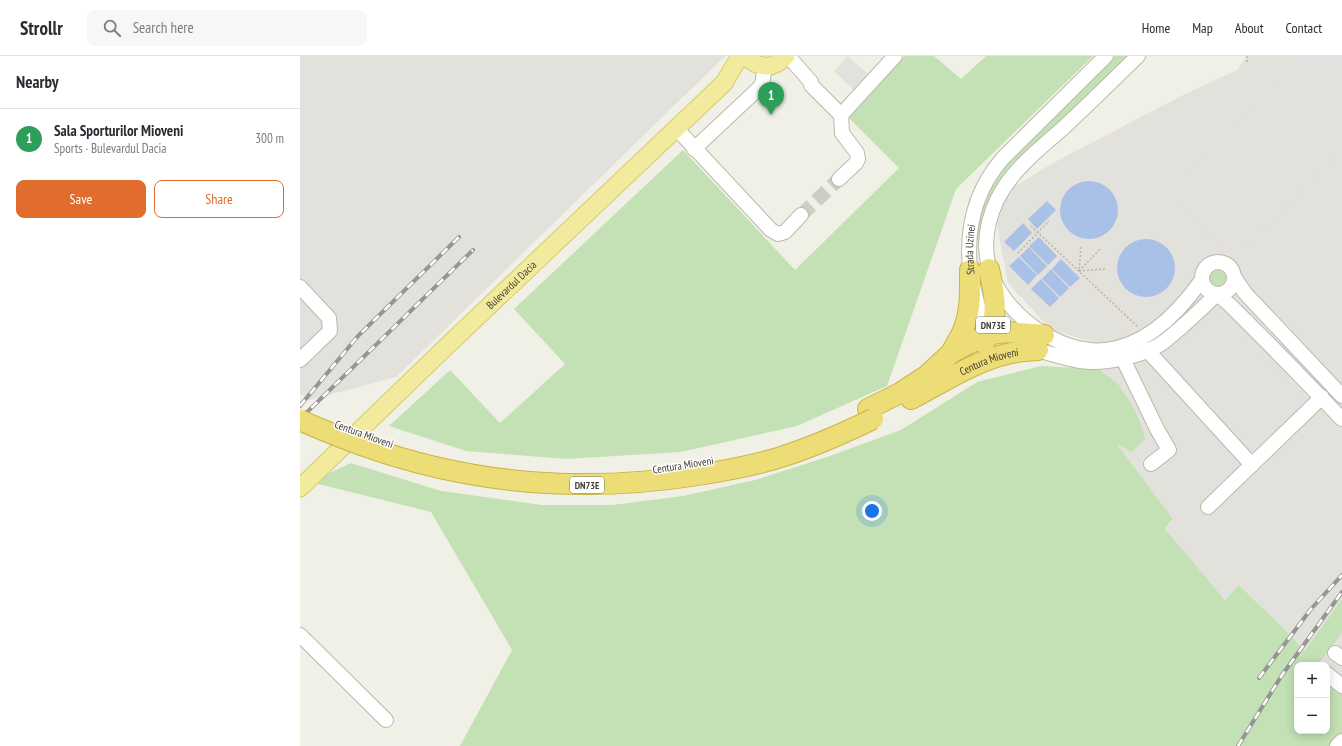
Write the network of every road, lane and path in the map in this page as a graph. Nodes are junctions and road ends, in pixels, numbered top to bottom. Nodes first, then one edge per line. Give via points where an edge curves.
1 (740, 56) edge
2 (895, 56) edge
3 (1106, 56) edge
4 (1138, 56) edge
5 (1247, 56) edge
6 (785, 58) edge
7 (757, 63) edge
8 (1247, 63) dead end
9 (724, 83) junction
10 (841, 115) junction
11 (676, 128) junction
12 (694, 149) junction
13 (839, 179) tunnel mouth
14 (801, 215) tunnel mouth
15 (1049, 221) dead end
16 (1031, 226) dead end
17 (1038, 233) junction
18 (1081, 247) dead end
19 (1101, 248) dead end
20 (1018, 253) dead end
21 (980, 269) junction
22 (1105, 269) dead end
23 (1079, 271) junction
24 (1234, 277) junction
25 (1201, 281) junction
26 (300, 287) edge
27 (1217, 294) junction
28 (990, 334) junction
29 (1146, 335) junction
30 (1041, 343) junction
31 (1148, 350) junction
32 (951, 353) junction
33 (1123, 359) junction
34 (300, 360) edge
35 (962, 372) junction
36 (1342, 396) edge
37 (1322, 397) junction
38 (300, 408) edge
39 (870, 414) junction
40 (1342, 419) edge
41 (300, 420) edge
42 (1151, 464) dead end
43 (1252, 465) junction
44 (300, 488) edge
45 (1208, 507) dead end
46 (300, 635) edge
47 (1330, 676) edge
48 (1342, 686) edge
49 (386, 720) dead end
50 (1342, 741) edge
51 (1337, 746) edge

1 - 9 main road
2 - 10 street
3 - 21 street, Strada Uzinei via 1012,148 990,175 971,222 969,243
4 - 21 street, Strada Uzinei via 1035,153 1002,190 990,215 986,249
5 - 8 path
6 - 7 main road via 771,66
6 - 10 street via 807,85 812,85
7 - 9 main road
7 - 12 street via 762,84
9 - 11 main road, Bulevardul Dacia
10 - 13 street via 842,133 857,153 858,159
11 - 12 street
11 - 44 main road, Bulevardul Dacia
12 - 14 street via 771,230 778,234 785,232
15 - 17 path
16 - 17 path
17 - 20 path
17 - 23 path
18 - 23 path
19 - 23 path
21 - 28 highway, DN73E via 995,301
21 - 30 street, Strada Uzinei via 1027,322
21 - 32 highway, DN73E via 964,328
22 - 23 path
23 - 29 path
24 - 25 street via 1231,267 1216,261 1206,265
24 - 27 street via 1227,291
24 - 36 street via 1245,293
25 - 27 street via 1207,290
25 - 29 street, Strada Uzinei via 1182,306
26 - 34 street via 329,318 330,330
27 - 31 street, Strada Uzinei via 1164,342
27 - 37 street
28 - 30 highway, Centura Mioveni / DN73E via 1015,332
28 - 32 highway, Centura Mioveni / DN73E
28 - 35 highway, DN73E
29 - 30 street, Strada Uzinei via 1118,348 1106,350
30 - 33 street, Strada Uzinei via 1080,361
30 - 35 highway, Centura Mioveni / DN73E via 1002,355
31 - 33 street, Strada Uzinei
31 - 43 street
32 - 39 highway, Centura Mioveni / DN73E via 926,376
33 - 42 street via 1169,450
35 - 39 highway, Centura Mioveni / DN73E
37 - 40 street
37 - 43 street
38 - 39 highway, Centura Mioveni / DN73E via 375,440 433,456 493,467 574,473 641,471 695,464 781,443
39 - 41 highway, Centura Mioveni / DN73E, bridge via 853,429 777,458 746,466 653,482 587,485 522,481 446,470 379,451
43 - 45 street
46 - 49 street
47 - 48 street
50 - 51 street

